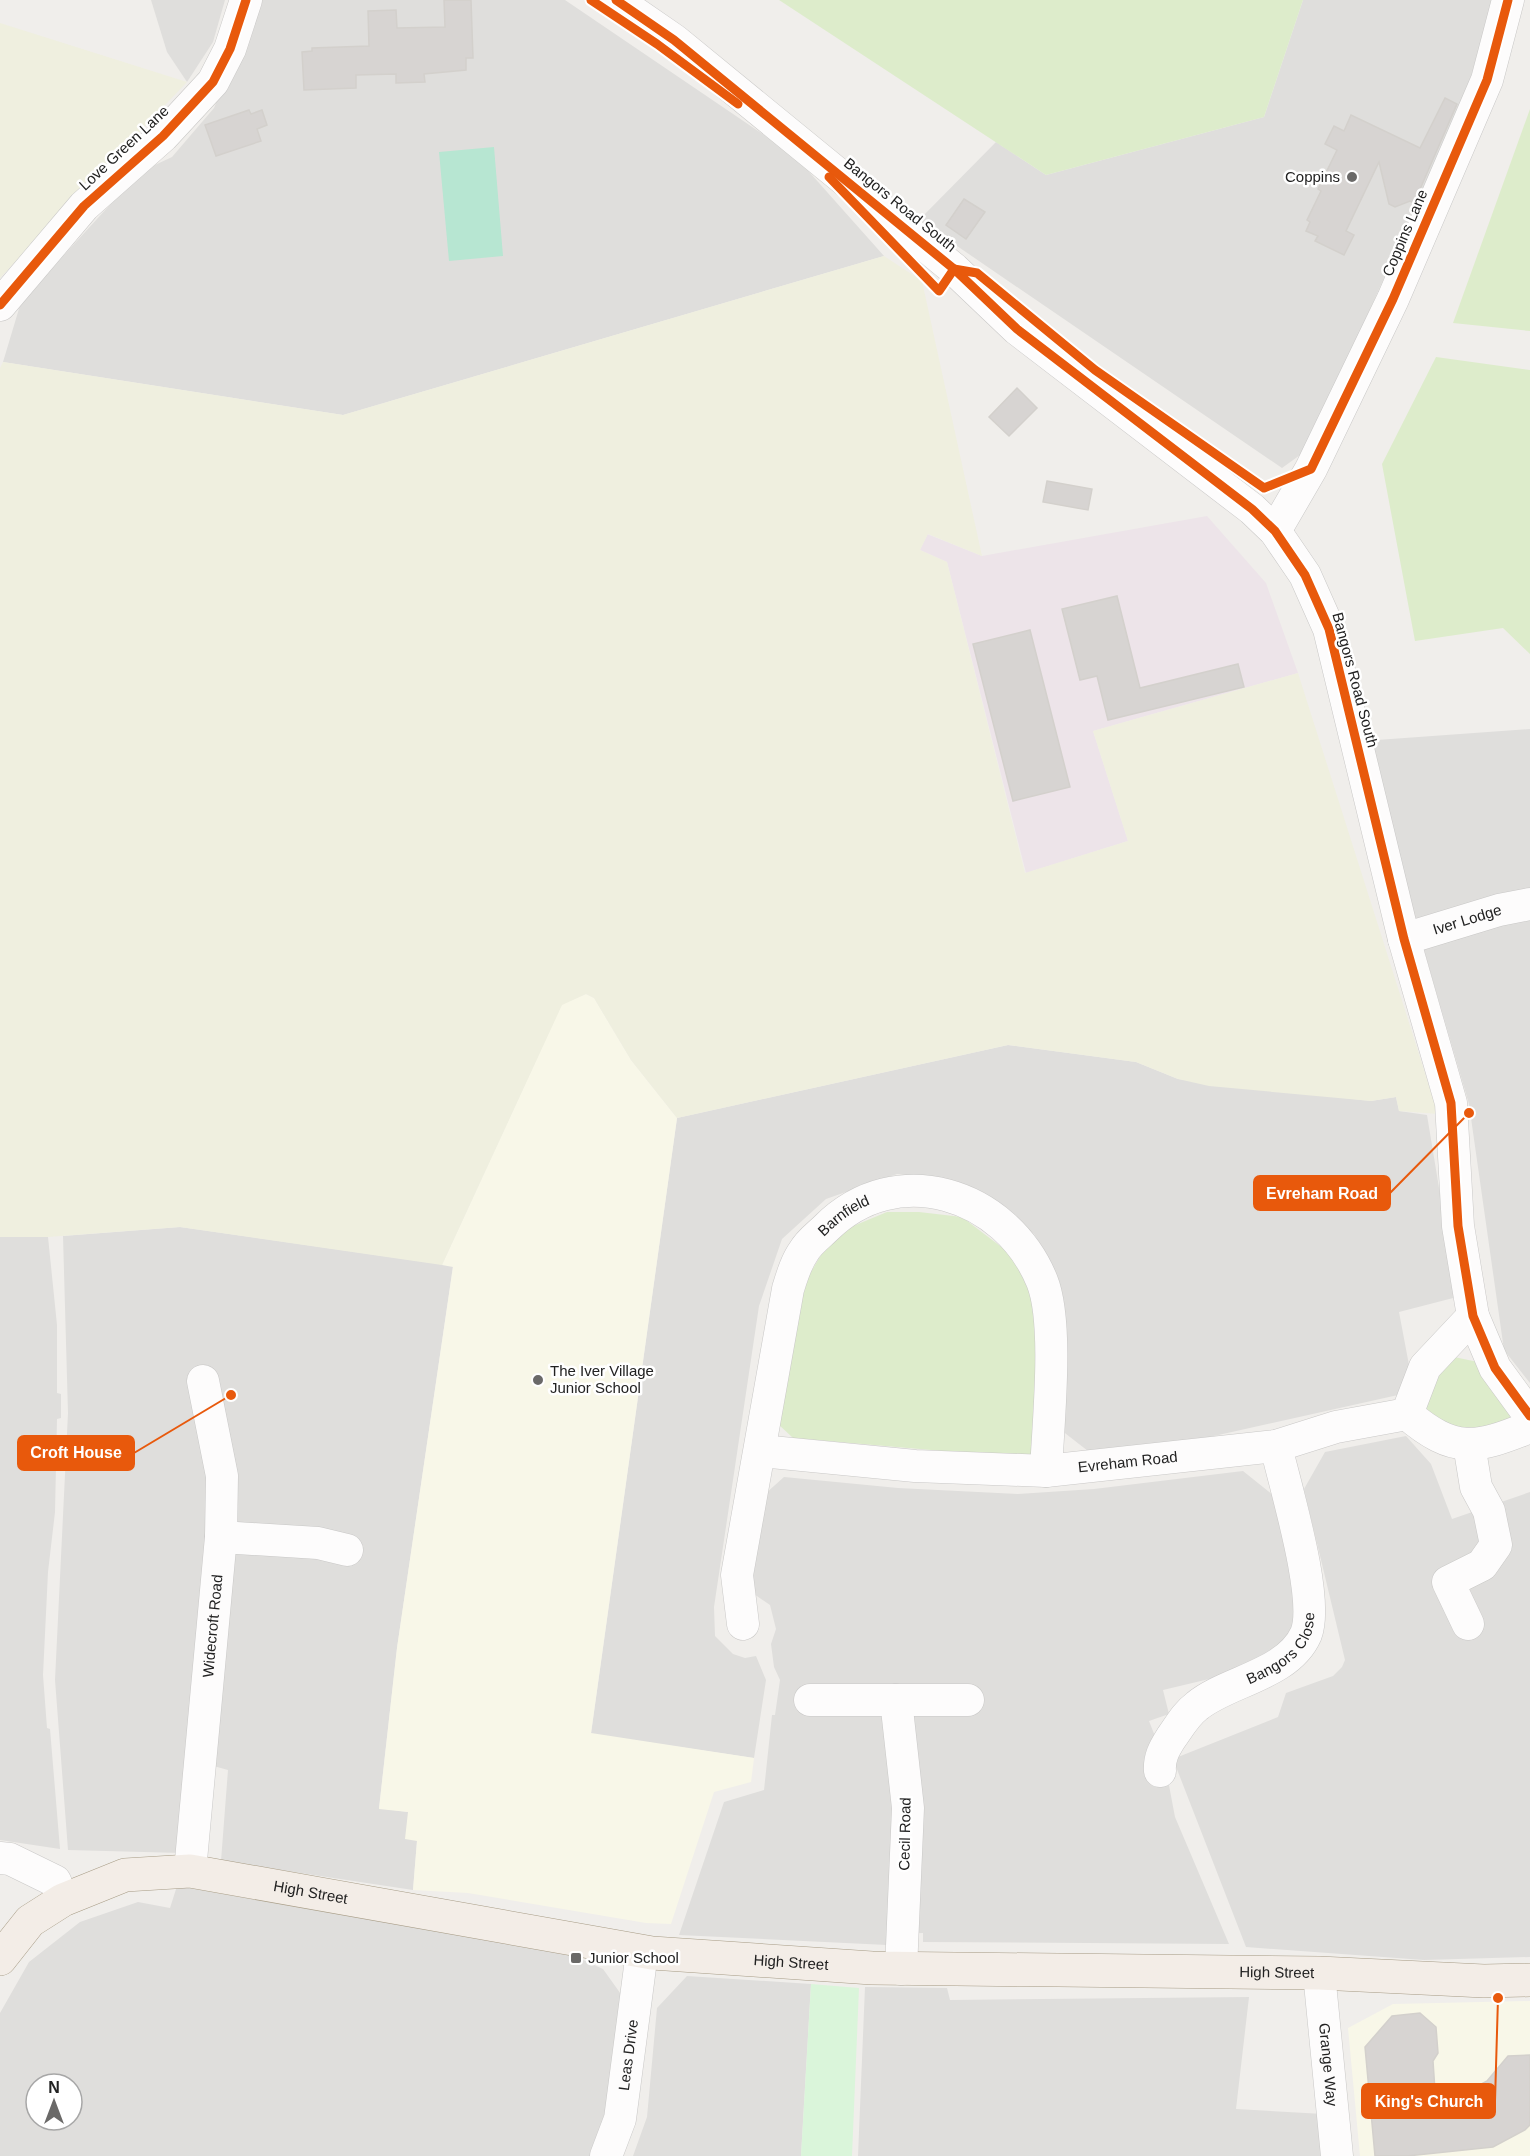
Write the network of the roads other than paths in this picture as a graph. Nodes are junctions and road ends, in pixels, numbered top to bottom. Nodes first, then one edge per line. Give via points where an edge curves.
1 (246, 0) edge
2 (616, 0) edge
3 (1508, 0) edge
4 (0, 305) edge
5 (1275, 531) junction
6 (1530, 904) edge
7 (1404, 939) junction
8 (1473, 1316) junction
9 (203, 1381) dead end
10 (1407, 1414) junction
11 (1530, 1416) edge
12 (1530, 1427) edge
13 (1469, 1444) junction
14 (1276, 1446) junction
15 (761, 1451) junction
16 (1046, 1472) junction
17 (221, 1537) junction
18 (347, 1550) dead end
19 (743, 1624) dead end
20 (1468, 1624) dead end
21 (810, 1700) dead end
22 (897, 1700) junction
23 (968, 1700) dead end
24 (1160, 1771) dead end
25 (0, 1858) edge
26 (190, 1871) junction
27 (63, 1900) junction
28 (642, 1952) junction
29 (0, 1959) edge
30 (901, 1969) junction
31 (1319, 1973) junction
32 (1530, 1980) edge
33 (606, 2156) edge
34 (1337, 2156) edge

1 - 4 street, Love Green Lane via 231,49 213,82 163,136 84,206
2 - 5 street, Bangors Road South via 674,40 954,269 1017,330 1252,509
3 - 5 street, Coppins Lane via 1487,80 1393,299 1311,469
5 - 7 street, Bangors Road South via 1305,575 1329,629
6 - 7 street, Iver Lodge
7 - 8 street, Bangors Road South via 1451,1103 1458,1226
8 - 10 street via 1425,1367
8 - 11 street, Bangors Road South via 1495,1368
9 - 17 street, Widecroft Road via 222,1476
10 - 13 street via 1426,1430 1456,1444
10 - 14 street, Evreham Road via 1336,1426
12 - 13 street via 1489,1444
13 - 20 street via 1476,1487 1489,1511 1496,1545 1482,1565 1448,1582
14 - 16 street, Evreham Road
14 - 24 street, Bangors Close via 1303,1560 1309,1617 1305,1634 1278,1664 1197,1705 1166,1746 1159,1761
15 - 16 street, Evreham Road via 915,1466
15 - 16 street, Barnfield via 788,1289 804,1250 850,1207 903,1191 941,1192 967,1201 1009,1231 1042,1281 1049,1310 1050,1355
15 - 19 street, Barnfield via 737,1575
17 - 18 street via 318,1543
17 - 26 street, Widecroft Road
21 - 22 street
22 - 23 street
22 - 30 street, Cecil Road via 908,1808
25 - 27 street via 55,1881
26 - 27 main road, High Street via 125,1875
26 - 28 main road, High Street
27 - 29 main road, High Street via 30,1921
28 - 30 main road, High Street
28 - 33 street, Leas Drive via 620,2119
30 - 31 main road, High Street
31 - 32 main road, High Street
31 - 34 street, Grange Way

